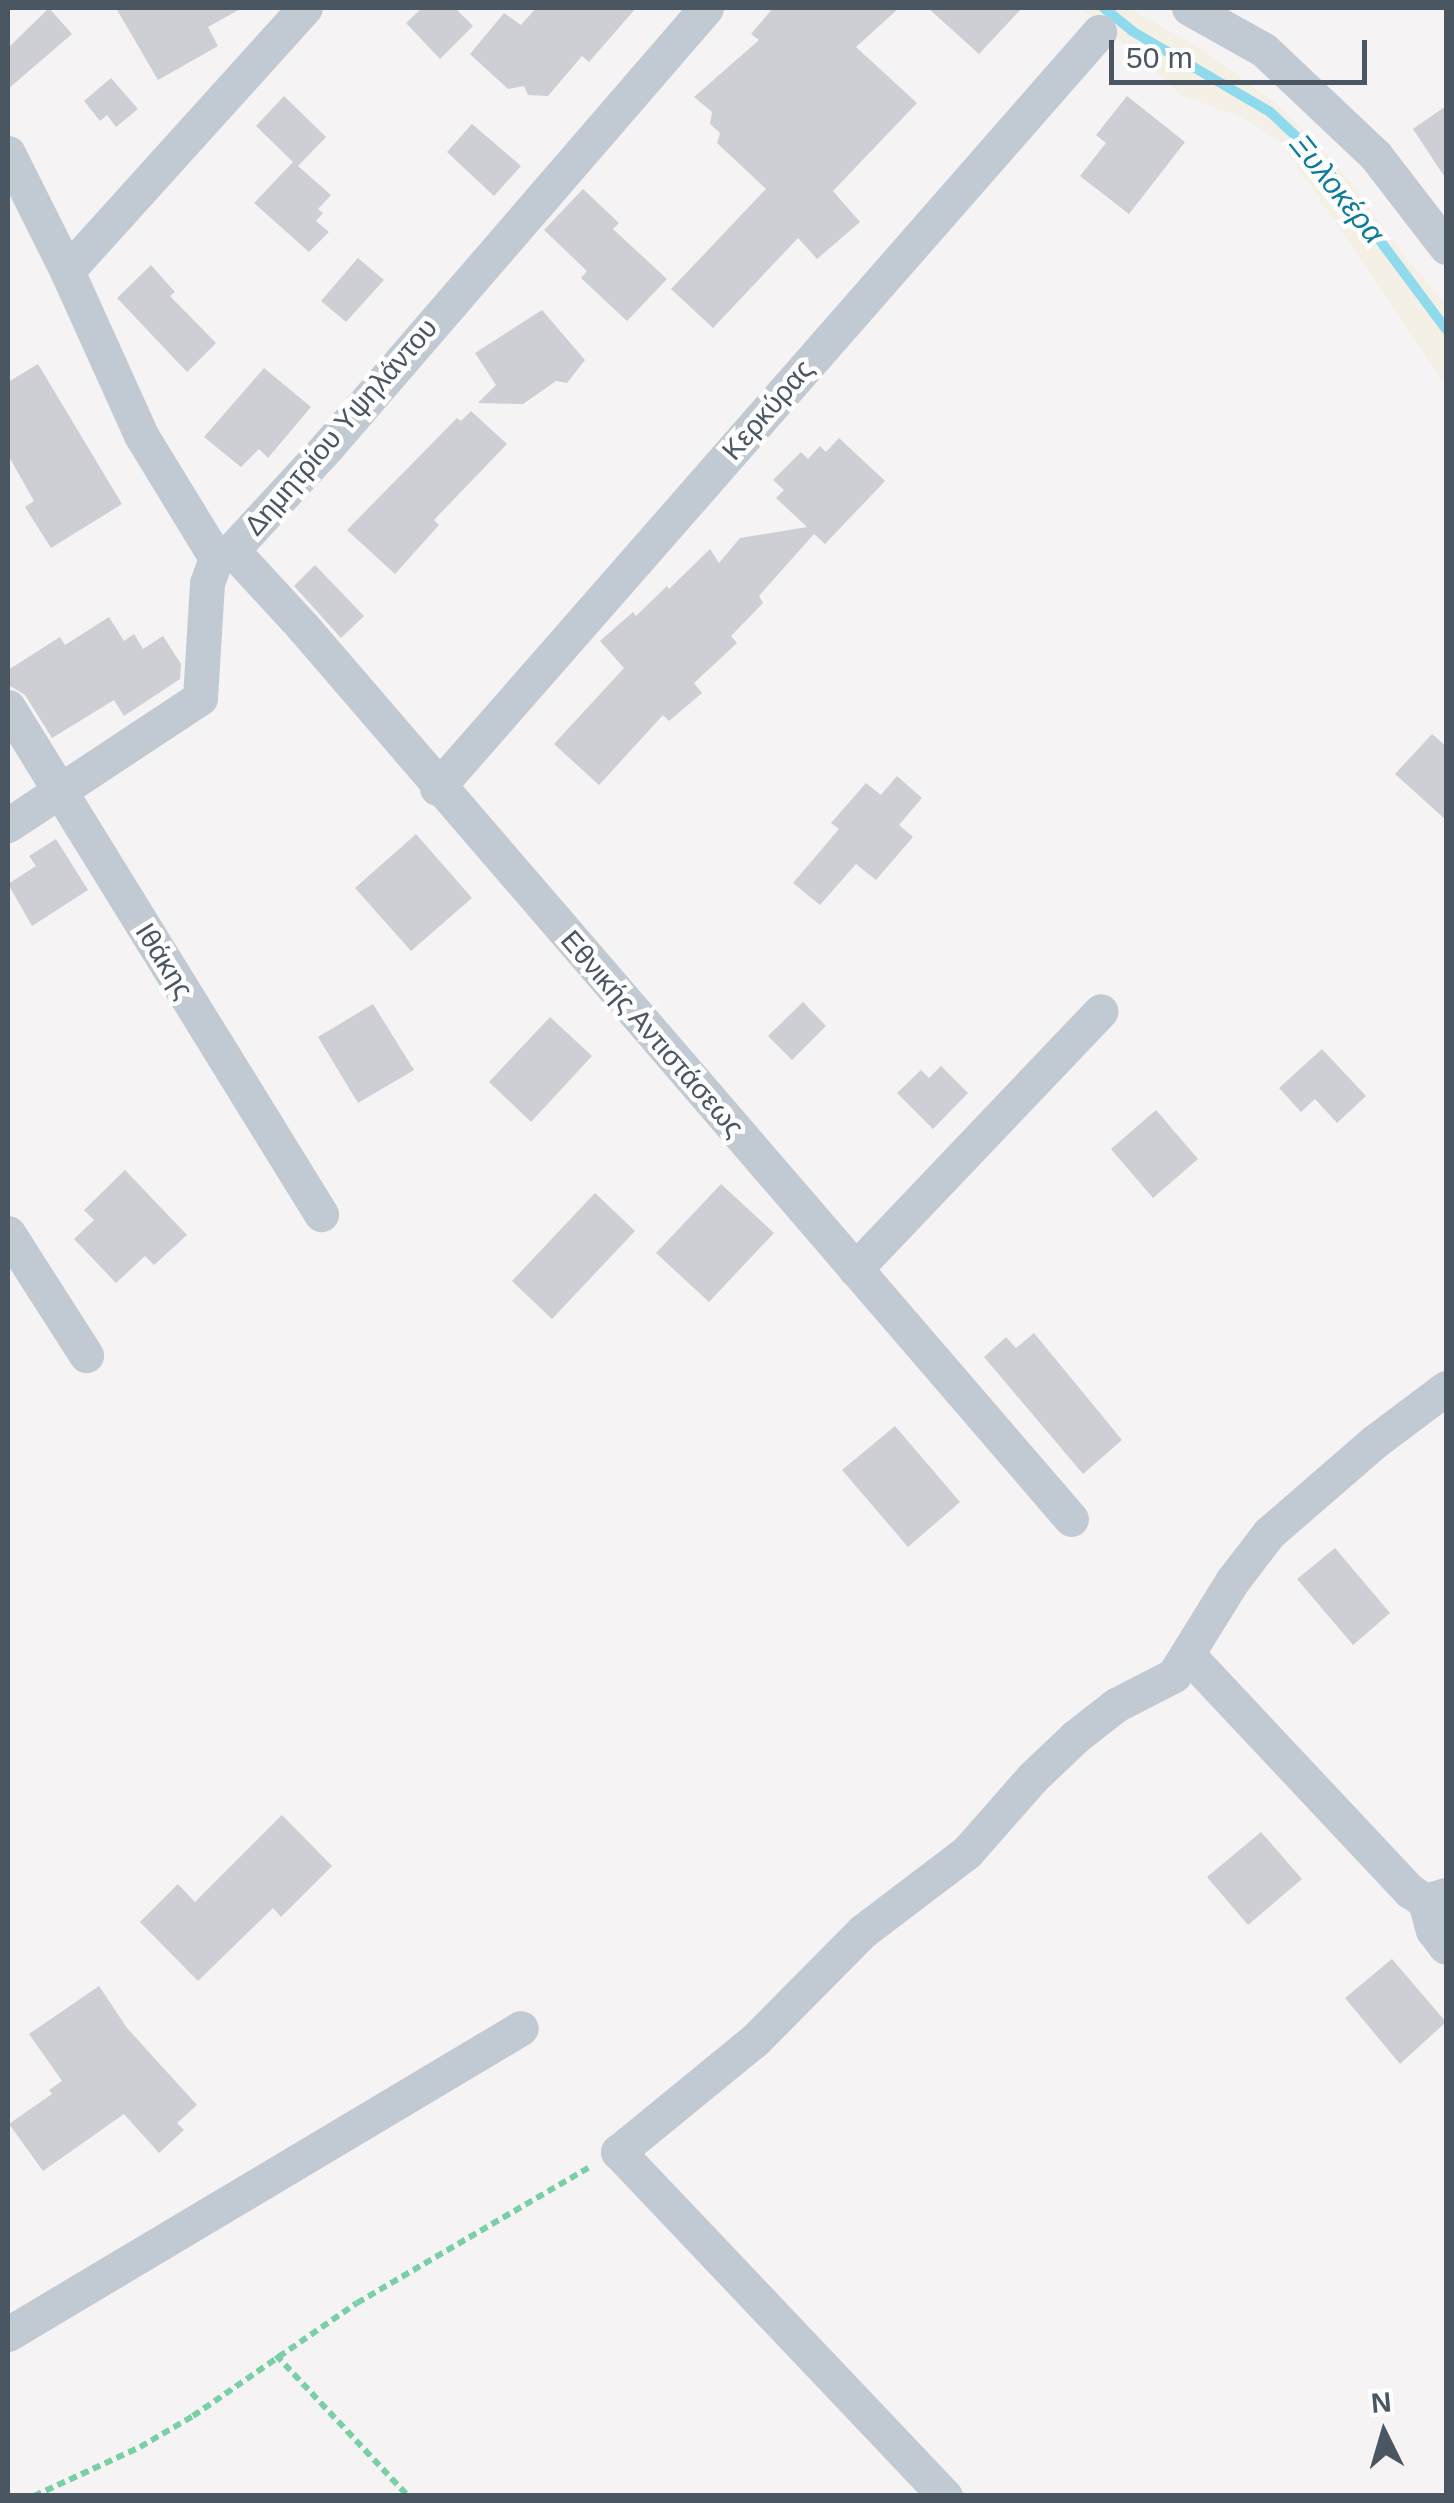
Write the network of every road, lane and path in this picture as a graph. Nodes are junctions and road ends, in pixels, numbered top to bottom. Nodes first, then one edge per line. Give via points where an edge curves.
1 (305, 8) edge
2 (706, 8) edge
3 (1188, 8) edge
4 (1099, 32) dead end
5 (8, 153) edge
6 (1446, 247) edge
7 (68, 272) junction
8 (224, 554) junction
9 (8, 707) edge
10 (438, 788) junction
11 (58, 792) junction
12 (8, 825) edge
13 (1101, 1011) dead end
14 (321, 1214) dead end
15 (8, 1233) edge
16 (855, 1269) junction
17 (86, 1354) dead end
18 (1446, 1388) edge
19 (1071, 1519) dead end
20 (1189, 1656) junction
21 (1436, 1898) edge
22 (1446, 1947) edge
23 (520, 2028) dead end
24 (618, 2152) junction
25 (8, 2334) edge
26 (276, 2355) junction
27 (34, 2496) edge
28 (408, 2496) edge
29 (945, 2496) edge

1 - 7 street
2 - 8 street, Δημητρίου Υψηλάντου via 327,447
3 - 6 street via 1264,50 1376,156
4 - 10 street, Κερκύρας
5 - 7 street, Εθνικής Αντιστάσεως
7 - 8 street, Εθνικής Αντιστάσεως via 141,435
8 - 10 street, Εθνικής Αντιστάσεως via 303,627
8 - 11 street via 207,584 200,698
9 - 11 street, Ιθάκης
10 - 16 street, Εθνικής Αντιστάσεως
11 - 12 street
11 - 14 street, Ιθάκης
13 - 16 street
15 - 17 street
16 - 19 street, Εθνικής Αντιστάσεως
18 - 20 street via 1360,1452 1270,1533 1240,1568
20 - 21 street via 1410,1891
20 - 24 street via 1174,1674 1116,1705 1075,1738 967,1852 863,1931 755,2040
21 - 22 street via 1432,1930
23 - 25 street
24 - 26 path
24 - 29 street
26 - 27 path via 180,2424
26 - 28 path

